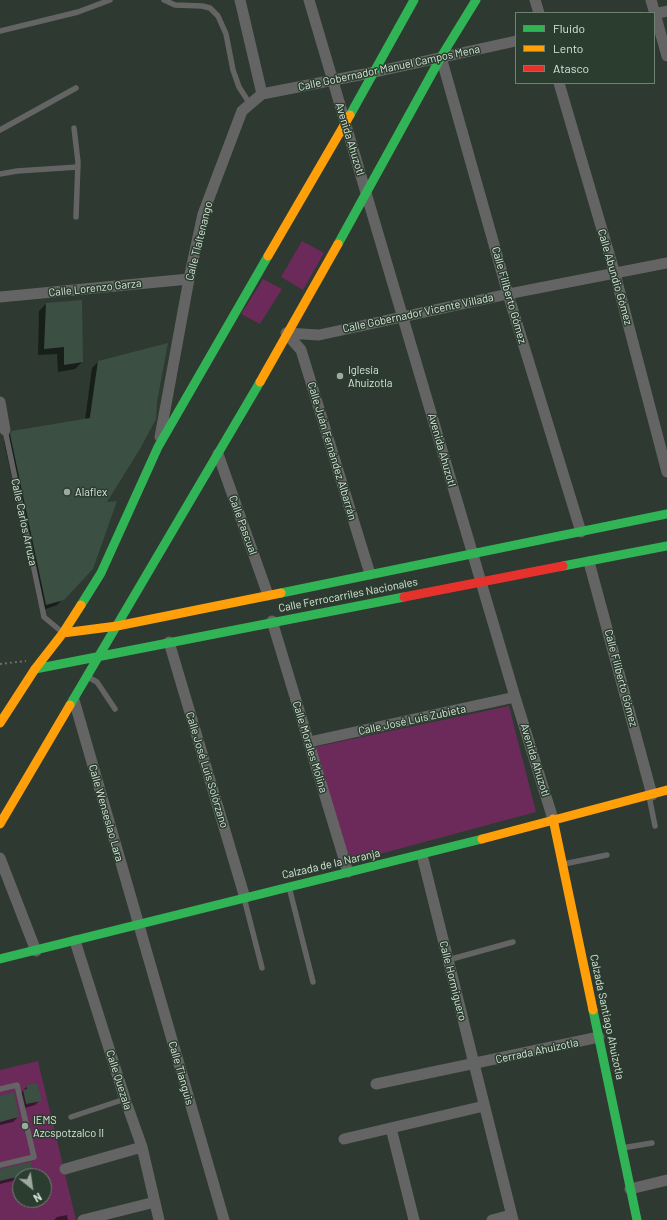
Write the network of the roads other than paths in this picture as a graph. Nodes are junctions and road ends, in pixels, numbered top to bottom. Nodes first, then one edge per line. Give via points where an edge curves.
1 (110, 0) edge
2 (164, 0) edge
3 (240, 0) edge
4 (309, 0) edge
5 (414, 0) edge
6 (476, 0) edge
7 (535, 0) edge
8 (651, 0) edge
9 (667, 11) edge
10 (539, 12) edge
11 (654, 12) edge
12 (655, 14) edge
13 (0, 31) edge
14 (515, 41) edge
15 (667, 56) edge
16 (441, 57) junction
17 (375, 72) junction
18 (332, 80) junction
19 (559, 84) edge
20 (76, 88) dead end
21 (262, 94) junction
22 (250, 104) junction
23 (345, 124) junction
24 (74, 128) dead end
25 (0, 130) edge
26 (78, 167) junction
27 (0, 174) edge
28 (367, 194) junction
29 (76, 216) dead end
30 (667, 263) edge
31 (615, 274) junction
32 (189, 279) junction
33 (508, 294) junction
34 (0, 297) edge
35 (403, 316) junction
36 (286, 333) junction
37 (0, 402) edge
38 (5, 430) joint
39 (158, 447) junction
40 (218, 454) junction
41 (667, 472) edge
42 (667, 514) edge
43 (581, 532) junction
44 (667, 546) edge
45 (473, 553) junction
46 (589, 562) junction
47 (370, 574) junction
48 (481, 581) junction
49 (268, 595) junction
50 (272, 622) junction
51 (117, 626) junction
52 (63, 633) junction
53 (169, 642) junction
54 (99, 656) junction
55 (34, 669) junction
56 (87, 676) junction
57 (515, 697) junction
58 (74, 700) junction
59 (115, 710) dead end
60 (0, 723) edge
61 (309, 742) junction
62 (667, 790) edge
63 (650, 795) junction
64 (553, 820) junction
65 (0, 824) edge
66 (655, 826) dead end
67 (422, 855) junction
68 (607, 855) dead end
69 (0, 858) edge
70 (564, 864) junction
71 (348, 872) junction
72 (289, 886) junction
73 (245, 898) junction
74 (138, 926) junction
75 (75, 941) junction
76 (513, 942) dead end
77 (36, 951) junction
78 (0, 959) edge
79 (448, 960) junction
80 (262, 968) dead end
81 (312, 982) dead end
82 (599, 1037) junction
83 (474, 1065) junction
84 (376, 1084) dead end
85 (0, 1089) edge
86 (125, 1099) junction
87 (484, 1106) junction
88 (71, 1117) dead end
89 (391, 1128) junction
90 (344, 1139) dead end
91 (652, 1143) dead end
92 (142, 1147) junction
93 (622, 1148) junction
94 (0, 1165) edge
95 (65, 1169) dead end
96 (667, 1180) edge
97 (630, 1189) junction
98 (155, 1202) junction
99 (512, 1218) edge
100 (83, 1220) edge
101 (159, 1220) edge
102 (224, 1220) edge
103 (414, 1220) edge
104 (492, 1220) edge
105 (637, 1220) edge

1 - 13 lane via 78,12
2 - 22 lane via 175,6 210,8 218,16 226,34 239,87
3 - 21 street
4 - 18 street, Avenida Ahuzotl
5 - 17 main road
6 - 16 main road
7 - 10 street
8 - 11 street
9 - 12 street
12 - 15 street
14 - 16 street, Calle Gobernador Manuel Campos Mena
16 - 17 street, Calle Gobernador Manuel Campos Mena
16 - 28 main road
16 - 33 street, Calle Filiberto Gómez
17 - 18 street, Calle Gobernador Manuel Campos Mena
17 - 23 main road
18 - 21 street, Calle Gobernador Manuel Campos Mena
18 - 23 street, Avenida Ahuzotl
19 - 31 street, Calle Abundio Gómez
20 - 25 lane
21 - 22 street, Calle Tlaltenango
22 - 32 street, Calle Tlaltenango via 242,111 203,214
23 - 28 street, Avenida Ahuzotl
23 - 39 main road
24 - 26 lane
26 - 27 lane
26 - 29 lane
28 - 35 street, Avenida Ahuzotl
28 - 36 main road
30 - 31 street, Calle Gobernador Vicente Villada
31 - 33 street, Calle Gobernador Vicente Villada
31 - 41 street, Calle Abundio Gómez
32 - 34 street, Calle Lorenzo Garza
32 - 39 street, Calle Tlaltenango
33 - 35 street, Calle Gobernador Vicente Villada
33 - 43 street, Calle Filiberto Gómez
35 - 36 street, Calle Gobernador Vicente Villada via 319,335
35 - 45 street, Avenida Ahuzotl
36 - 40 main road
36 - 47 street, Calle Juán Fernández Albarrán via 301,350
37 - 38 street, Calle Carlos Arruza
38 - 52 lane, Calle Carlos Arruza via 44,617
39 - 52 main road via 101,573
40 - 49 street, Calle Pascual
40 - 51 main road
42 - 43 main road, Calle Ferrocarriles Nacionales
43 - 45 main road, Calle Ferrocarriles Nacionales
44 - 46 main road, Calle Ferrocarriles Nacionales
45 - 47 main road, Calle Ferrocarriles Nacionales
45 - 48 street, Avenida Ahuzotl
46 - 48 main road, Calle Ferrocarriles Nacionales
46 - 63 street, Calle Filiberto Gómez
47 - 49 main road, Calle Ferrocarriles Nacionales
48 - 50 main road, Calle Ferrocarriles Nacionales
48 - 57 street, Avenida Ahuzotl
49 - 51 main road, Calle Ferrocarriles Nacionales
50 - 53 main road, Calle Ferrocarriles Nacionales
50 - 61 street, Calle Morales Molina
51 - 52 main road, Calle Ferrocarriles Nacionales
51 - 54 main road
52 - 55 main road
53 - 54 main road, Calle Ferrocarriles Nacionales
53 - 73 street, Calle José Luis Solórzano
54 - 55 main road, Calle Ferrocarriles Nacionales
54 - 56 main road
55 - 60 main road
56 - 58 main road
56 - 59 lane via 97,682
57 - 61 street, Calle José Luis Zubieta
57 - 64 street, Avenida Ahuzotl
58 - 65 main road
58 - 74 street, Calle Wenseslao Lara
61 - 71 street, Calle Morales Molina
62 - 63 main road, Calzada de la Naranja
63 - 64 main road, Calzada de la Naranja
63 - 66 lane
64 - 67 main road, Calzada de la Naranja
64 - 70 main road, Calzada Santiago Ahuizotla
67 - 71 main road, Calzada de la Naranja
67 - 79 street, Calle Hormiguero
68 - 70 lane
69 - 77 street
70 - 82 main road, Calzada Santiago Ahuizotla
71 - 72 main road, Calzada de la Naranja
72 - 73 main road, Calzada de la Naranja
72 - 81 lane
73 - 74 main road, Calzada de la Naranja
73 - 80 lane
74 - 75 main road, Calzada de la Naranja
74 - 102 street, Calle Tianguis
75 - 77 main road, Calzada de la Naranja
75 - 86 street, Calle Quezala
76 - 79 lane
77 - 78 main road, Calzada de la Naranja
79 - 83 street, Calle Hormiguero
82 - 83 street, Cerrada Ahuizotla
82 - 93 main road, Calzada Santiago Ahuizotla
83 - 84 street, Cerrada Ahuizotla
83 - 87 street, Calle Hormiguero
85 - 94 lane via 17,1085 34,1157
86 - 88 lane
86 - 92 street, Calle Quezala
87 - 89 street
87 - 99 street, Calle Hormiguero
89 - 90 street
89 - 103 street
91 - 93 lane
92 - 95 street
92 - 98 street, Calle Quezala
93 - 97 main road, Calzada Santiago Ahuizotla
96 - 97 street
97 - 105 main road, Calzada Santiago Ahuizotla
98 - 100 street
98 - 101 street, Calle Quezala
99 - 104 street

